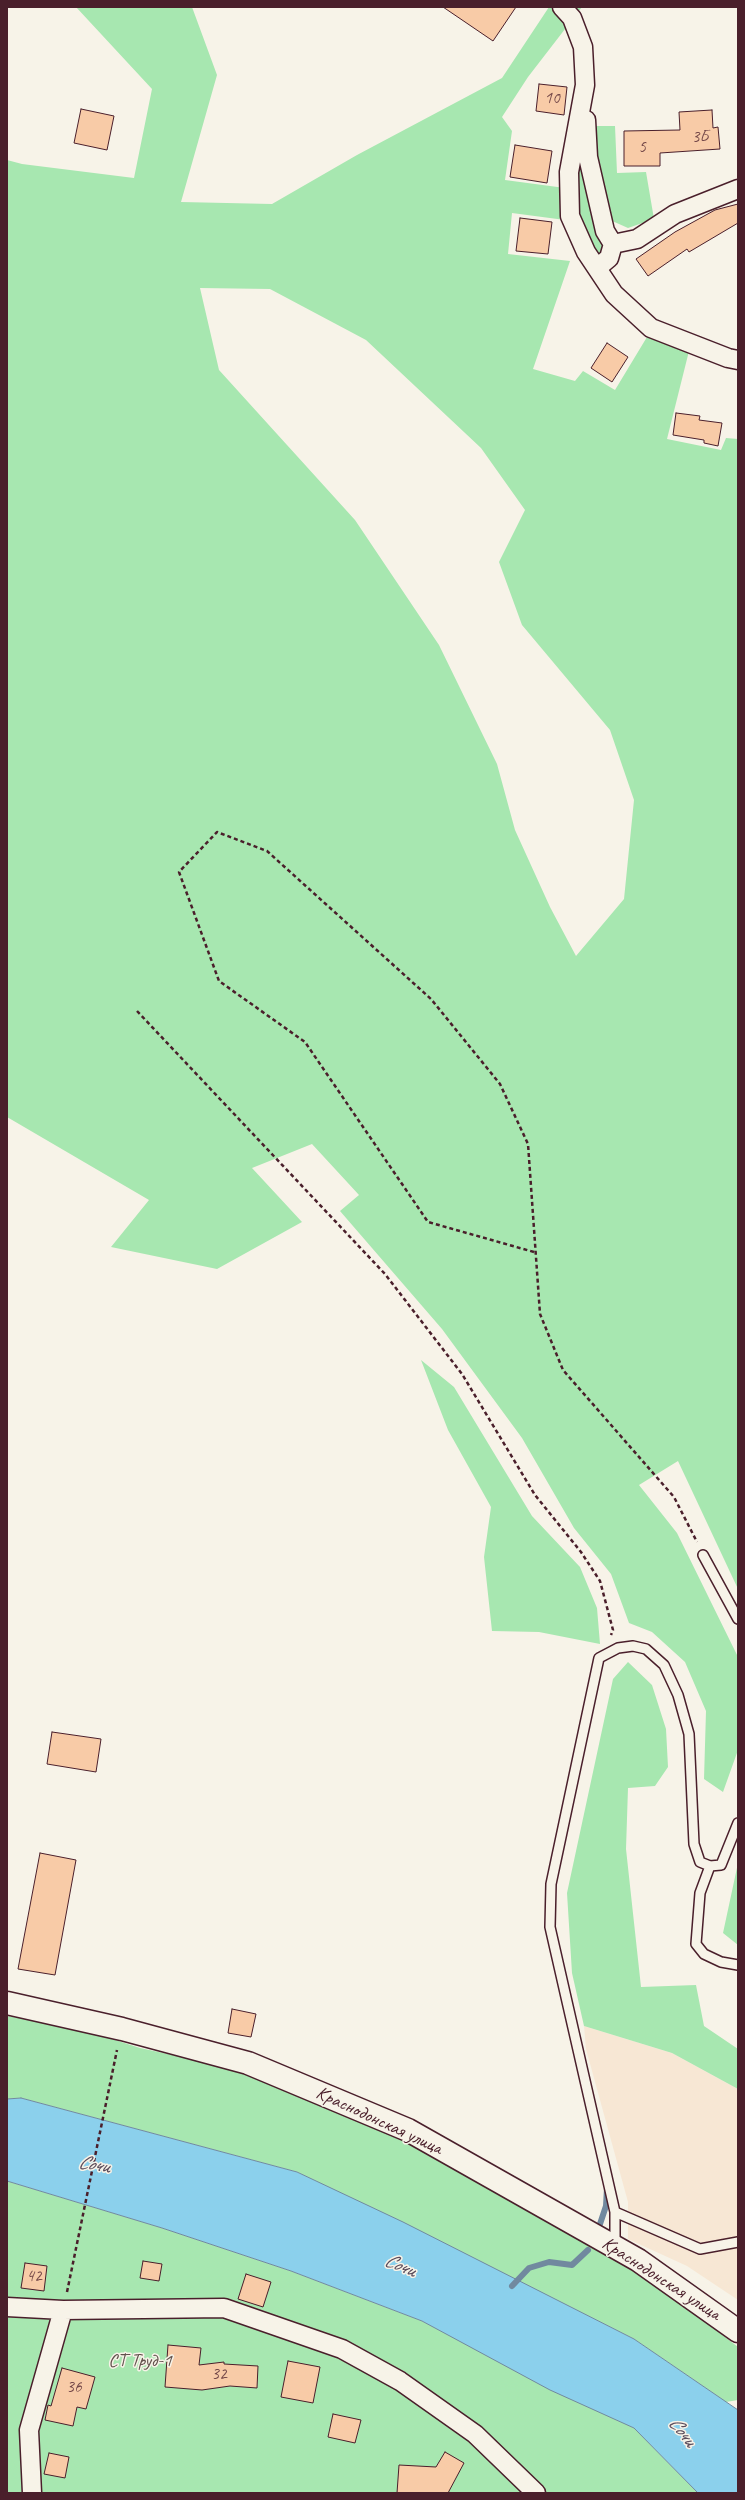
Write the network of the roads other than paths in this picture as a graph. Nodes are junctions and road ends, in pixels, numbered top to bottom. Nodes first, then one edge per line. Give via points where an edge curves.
1 (562, 7) edge
2 (585, 85) junction
3 (738, 189) edge
4 (613, 244) junction
5 (597, 268) junction
6 (738, 360) edge
7 (703, 1555) road end
8 (738, 1619) edge
9 (738, 1822) edge
10 (710, 1866) junction
11 (738, 1965) edge
12 (7, 2003) edge
13 (615, 2212) junction
14 (738, 2242) edge
15 (615, 2246) junction
16 (7, 2307) edge
17 (64, 2310) junction
18 (738, 2330) edge
19 (32, 2493) edge
20 (536, 2493) edge

1 - 2 street via 572,18 583,47
2 - 4 street via 588,157 605,231
2 - 5 street via 569,172 570,216 586,252
3 - 4 street via 675,214 637,239
4 - 5 street via 609,258
5 - 6 street via 614,294 651,328
7 - 8 lane
9 - 10 lane via 721,1865
10 - 11 lane via 700,1893 696,1944 704,1954 721,1962
10 - 13 lane via 700,1862 694,1844 689,1734 678,1695 664,1665 646,1649 633,1646 618,1648 599,1658 551,1884 550,1927
12 - 15 street, Краснодонская улица via 248,2063 408,2130
13 - 14 lane via 700,2249
13 - 15 lane
15 - 18 street, Краснодонская улица
16 - 17 street
17 - 19 street via 29,2430
17 - 20 street via 224,2308 342,2349 400,2381 475,2434

